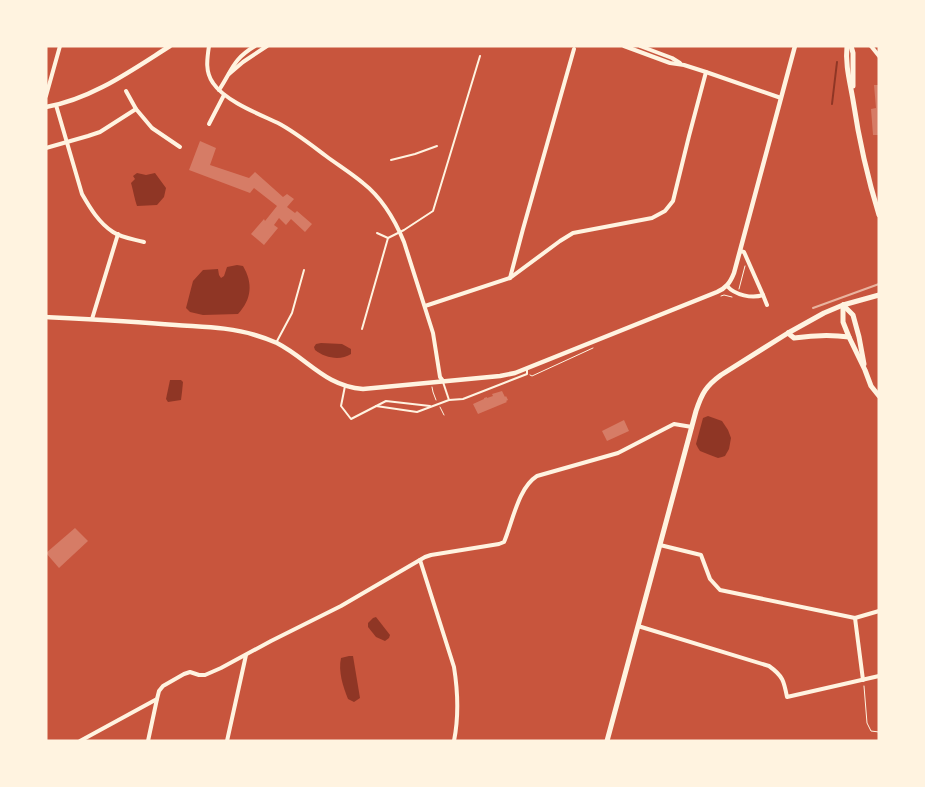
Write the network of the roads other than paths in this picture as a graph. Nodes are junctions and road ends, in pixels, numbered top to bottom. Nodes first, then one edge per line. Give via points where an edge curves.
1 (60, 46) edge
2 (170, 46) edge
3 (209, 46) edge
4 (255, 46) edge
5 (267, 46) edge
6 (624, 46) edge
7 (640, 46) edge
8 (795, 46) edge
9 (849, 46) edge
10 (871, 46) edge
11 (574, 49) dead end
12 (480, 56) dead end
13 (879, 56) edge
14 (684, 65) junction
15 (706, 72) junction
16 (228, 76) junction
17 (219, 90) junction
18 (126, 91) dead end
19 (224, 95) junction
20 (46, 96) edge
21 (781, 98) junction
22 (56, 105) junction
23 (46, 107) edge
24 (136, 109) junction
25 (209, 124) dead end
26 (67, 142) junction
27 (436, 146) dead end
28 (180, 147) dead end
29 (46, 148) edge
30 (391, 160) dead end
31 (879, 215) edge
32 (400, 232) junction
33 (378, 233) dead end
34 (118, 234) junction
35 (388, 238) junction
36 (144, 242) dead end
37 (740, 251) junction
38 (304, 270) dead end
39 (510, 278) junction
40 (727, 286) junction
41 (763, 295) junction
42 (879, 295) edge
43 (767, 305) dead end
44 (842, 305) junction
45 (425, 306) junction
46 (46, 316) edge
47 (92, 319) junction
48 (362, 328) dead end
49 (788, 333) junction
50 (849, 338) junction
51 (276, 343) junction
52 (527, 369) junction
53 (865, 370) junction
54 (442, 382) junction
55 (345, 386) junction
56 (879, 396) edge
57 (449, 400) junction
58 (376, 406) junction
59 (432, 406) junction
60 (692, 427) junction
61 (660, 545) junction
62 (420, 560) junction
63 (879, 611) edge
64 (855, 618) junction
65 (638, 626) junction
66 (246, 655) junction
67 (879, 676) edge
68 (863, 680) junction
69 (157, 699) junction
70 (80, 741) edge
71 (148, 741) edge
72 (227, 741) edge
73 (454, 741) edge
74 (607, 741) edge

1 - 20 street
2 - 22 street via 93,92
3 - 17 street via 208,72
4 - 16 street via 240,57
5 - 16 street
6 - 14 street
7 - 14 street
8 - 21 street
9 - 31 main road via 853,53 853,99 858,135
10 - 13 street
11 - 39 street
12 - 32 lane via 433,211
14 - 15 street
15 - 21 street
15 - 39 street via 673,201 665,211 652,218 573,234
16 - 17 street
17 - 19 street
18 - 24 street
19 - 25 street
19 - 32 street via 288,129 363,182 380,199
21 - 37 street
22 - 23 street
22 - 26 street
24 - 26 street via 100,132
24 - 28 street via 152,128
26 - 29 street
26 - 34 street via 82,194 98,218
27 - 30 lane
32 - 35 lane
32 - 45 street
33 - 35 lane
34 - 36 street
34 - 47 street
35 - 48 lane
37 - 40 street
37 - 41 street via 744,252
38 - 51 lane via 292,313
39 - 45 street
40 - 41 street via 737,296
40 - 52 street
41 - 43 street
42 - 44 main road
44 - 49 main road
44 - 50 main road via 842,322
44 - 53 main road via 852,315 860,337
45 - 54 street
46 - 47 street
47 - 51 street via 219,328 241,331
49 - 50 main road via 794,338 822,334
49 - 60 main road via 714,380 703,392
50 - 53 main road
51 - 55 street
52 - 54 street via 500,376
52 - 57 lane via 528,374 463,399
53 - 56 main road
54 - 55 street via 363,389
54 - 57 lane
55 - 58 lane via 341,406 350,419
57 - 59 lane
58 - 59 lane via 386,401
58 - 59 lane via 417,412
60 - 61 main road
60 - 62 street via 674,424 618,453 539,475 522,492 504,542 431,555
61 - 64 street via 702,556 710,579 720,590
61 - 65 main road
62 - 66 street via 341,606
62 - 73 street via 454,667 458,712
63 - 64 street
64 - 68 street
65 - 68 street via 769,666 782,676 787,697
65 - 74 main road
66 - 69 street via 205,675 188,672 163,686
66 - 72 street
67 - 68 street
69 - 70 street
69 - 71 street

